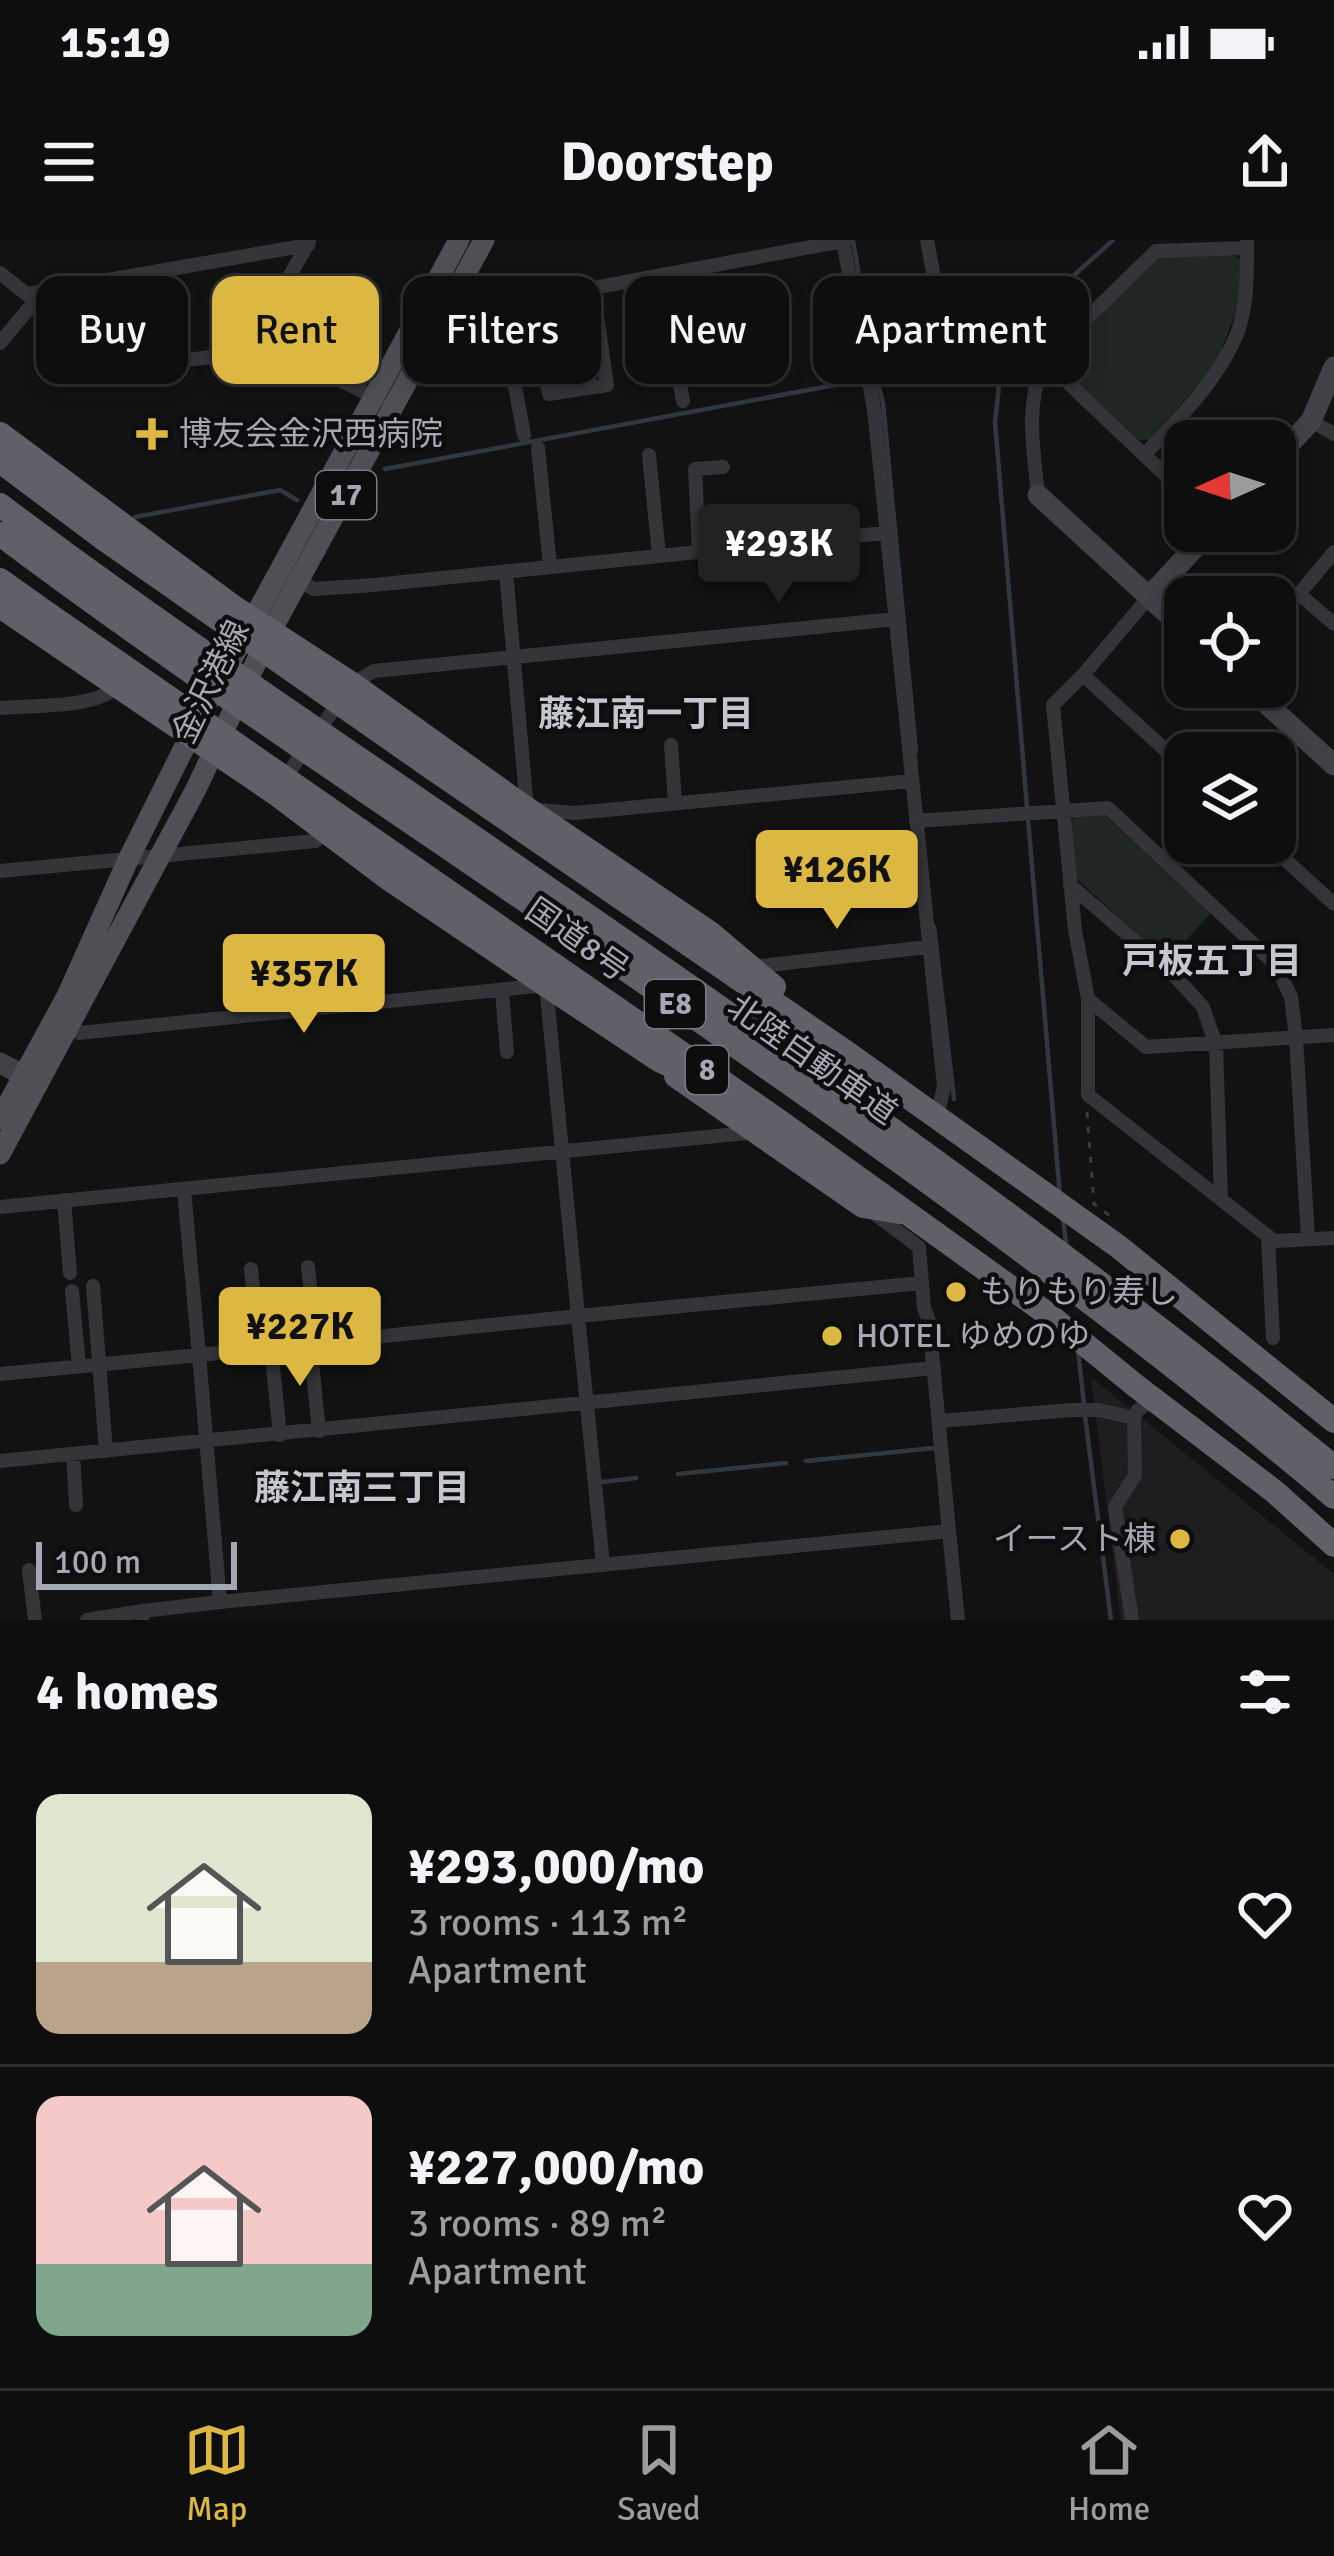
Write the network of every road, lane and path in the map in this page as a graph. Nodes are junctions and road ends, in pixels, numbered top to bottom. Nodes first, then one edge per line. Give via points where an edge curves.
1 (459, 240) edge
2 (484, 240) edge
3 (926, 240) edge
4 (845, 241) edge
5 (309, 243) edge
6 (1247, 244) edge
7 (0, 273) edge
8 (661, 275) junction
9 (290, 276) edge
10 (464, 276) edge
11 (933, 276) edge
12 (601, 285) edge
13 (31, 297) junction
14 (1089, 316) edge
15 (601, 339) edge
16 (0, 343) edge
17 (212, 356) edge
18 (1334, 367) edge
19 (403, 373) edge
20 (348, 384) edge
21 (515, 384) edge
22 (548, 384) edge
23 (1035, 384) edge
24 (1069, 384) edge
25 (682, 401) dead end
26 (384, 402) junction
27 (1311, 421) junction
28 (0, 434) edge
29 (1334, 434) edge
30 (524, 435) dead end
31 (1296, 437) edge
32 (538, 448) dead end
33 (649, 455) dead end
34 (1144, 455) junction
35 (0, 461) edge
36 (723, 467) dead end
37 (1164, 474) edge
38 (1038, 494) joint
39 (0, 506) edge
40 (885, 532) junction
41 (0, 534) edge
42 (699, 551) junction
43 (1191, 552) edge
44 (1334, 552) edge
45 (659, 555) junction
46 (550, 566) junction
47 (279, 570) junction
48 (506, 571) junction
49 (0, 580) edge
50 (299, 581) junction
51 (1149, 597) junction
52 (1164, 611) edge
53 (6, 615) edge
54 (896, 619) junction
55 (1334, 624) edge
56 (262, 626) junction
57 (514, 658) junction
58 (1083, 675) junction
59 (352, 684) junction
60 (118, 685) junction
61 (0, 708) edge
62 (1271, 708) edge
63 (190, 736) junction
64 (671, 745) dead end
65 (1164, 749) edge
66 (214, 752) junction
67 (1334, 765) edge
68 (910, 781) junction
69 (274, 794) junction
70 (675, 802) junction
71 (526, 809) junction
72 (1056, 810) junction
73 (916, 821) junction
74 (325, 832) junction
75 (160, 856) junction
76 (128, 860) junction
77 (1290, 864) edge
78 (0, 871) edge
79 (1070, 885) junction
80 (1334, 904) edge
81 (928, 947) junction
82 (751, 967) junction
83 (545, 986) junction
84 (502, 992) junction
85 (1088, 999) junction
86 (802, 1022) junction
87 (70, 1028) junction
88 (1334, 1035) edge
89 (1296, 1038) junction
90 (1216, 1045) junction
91 (507, 1052) dead end
92 (659, 1060) junction
93 (0, 1063) edge
94 (31, 1080) junction
95 (1088, 1095) junction
96 (937, 1116) junction
97 (0, 1119) edge
98 (779, 1120) junction
99 (751, 1127) junction
100 (562, 1151) junction
101 (0, 1154) edge
102 (184, 1190) junction
103 (1220, 1199) junction
104 (64, 1200) junction
105 (863, 1206) junction
106 (0, 1207) edge
107 (908, 1214) junction
108 (1268, 1236) junction
109 (1334, 1238) edge
110 (1308, 1239) junction
111 (1122, 1250) junction
112 (308, 1267) dead end
113 (251, 1269) dead end
114 (70, 1274) dead end
115 (922, 1283) junction
116 (93, 1286) dead end
117 (72, 1291) dead end
118 (578, 1316) junction
119 (1274, 1339) dead end
120 (313, 1343) junction
121 (265, 1348) junction
122 (200, 1355) junction
123 (100, 1365) junction
124 (79, 1366) junction
125 (934, 1368) junction
126 (0, 1375) edge
127 (1144, 1392) junction
128 (587, 1403) junction
129 (1332, 1415) edge
130 (1134, 1418) junction
131 (939, 1421) junction
132 (319, 1431) junction
133 (280, 1435) junction
134 (207, 1442) junction
135 (106, 1451) junction
136 (73, 1454) junction
137 (0, 1461) edge
138 (1334, 1467) edge
139 (1334, 1497) edge
140 (76, 1505) dead end
141 (950, 1531) junction
142 (1334, 1545) edge
143 (603, 1565) junction
144 (29, 1570) dead end
145 (220, 1602) junction
146 (143, 1615) edge
147 (35, 1620) edge
148 (88, 1620) edge
149 (958, 1620) edge
150 (1132, 1620) edge

1 - 26 main road, 金沢港線 / 17
2 - 10 main road, 金沢港線 / 17
3 - 11 street
4 - 8 street
4 - 40 street
5 - 9 street
5 - 13 street
6 - 14 street via 1156,251
6 - 34 street via 1238,332 1219,368
7 - 13 street
8 - 12 street
8 - 25 street
13 - 16 street
13 - 17 street via 138,366
15 - 22 street via 608,386 550,394
18 - 27 street
19 - 26 main road, 金沢港線 / 17
20 - 26 street
21 - 30 street
23 - 38 street
24 - 34 street
26 - 47 main road, 金沢港線 / 17
26 - 50 main road, 金沢港線 / 17
27 - 29 street
27 - 31 street
28 - 56 highway
32 - 46 street
33 - 45 street
34 - 37 street
35 - 86 highway, 国道8号, bridge
36 - 42 street via 695,469
38 - 51 street
39 - 138 highway, 北陸自動車道 / E8, bridge via 872,1114
40 - 42 street
40 - 54 street
41 - 139 highway, 北陸自動車道 / E8, bridge via 876,1145
42 - 45 street
43 - 51 street
44 - 55 street via 1299,594
45 - 46 street
46 - 48 street
47 - 50 street
47 - 56 main road, 金沢港線 / 17
48 - 50 street via 314,589
48 - 57 street
49 - 98 highway, 国道8号 / 8, bridge
50 - 56 main road, 金沢港線 / 17
51 - 52 street
51 - 58 street
53 - 60 highway
54 - 57 street
54 - 68 street
56 - 59 highway
56 - 63 main road, 金沢港線 / 17
56 - 66 main road, 金沢港線 / 17
57 - 59 street via 374,671
57 - 71 street
58 - 65 street
58 - 72 street via 1054,705
59 - 69 street
59 - 71 highway
60 - 61 street via 94,700
60 - 63 highway
62 - 67 street
63 - 66 highway
63 - 76 main road, 金沢港線 / 17
64 - 70 street
66 - 69 highway
66 - 75 main road, 金沢港線 / 17
68 - 70 street
68 - 73 street
69 - 74 highway
70 - 71 street via 575,813
71 - 82 highway
72 - 73 street
72 - 79 street
72 - 89 street via 1108,808 1247,936 1276,965 1291,997
73 - 81 street
74 - 75 street via 316,841
74 - 83 highway
75 - 76 street
75 - 87 main road, 金沢港線 / 17
76 - 78 street
76 - 94 main road, 金沢港線 / 17
77 - 80 street
79 - 85 street
79 - 90 street via 1204,1006
81 - 82 street
81 - 96 street via 944,1087
82 - 86 highway
83 - 84 street
83 - 92 highway
83 - 100 street
84 - 87 street
84 - 91 street
85 - 90 street via 1146,1047
85 - 95 street
86 - 96 highway, 国道8号
87 - 94 main road, 金沢港線 / 17
88 - 89 street
89 - 90 street
89 - 110 street
90 - 103 street
92 - 98 highway
92 - 99 highway
93 - 94 street
94 - 97 main road, 金沢港線 / 17
94 - 101 main road, 金沢港線 / 17
95 - 103 street
95 - 111 path via 1094,1204 1121,1225
96 - 111 highway, 国道8号
98 - 107 highway, 国道8号 / 8
99 - 100 street
99 - 105 highway
100 - 102 street
100 - 118 street
102 - 104 street
102 - 122 street
103 - 108 street
104 - 106 street
104 - 114 street
105 - 107 highway
105 - 115 street via 919,1247
107 - 127 highway, 国道8号 / 8
108 - 110 street
108 - 119 street
109 - 110 street
111 - 129 highway, 国道8号
112 - 120 street
113 - 121 street
115 - 118 street
115 - 125 street
116 - 123 street
117 - 124 street
118 - 120 street
118 - 128 street
120 - 121 street
120 - 132 street
121 - 122 street
121 - 133 street
122 - 123 street
122 - 134 street
123 - 124 street
123 - 135 street
124 - 126 street
125 - 128 street
125 - 131 street
127 - 130 street
127 - 142 highway, 国道8号 / 8
128 - 132 street
128 - 143 street
130 - 131 street via 1070,1410
130 - 150 street via 1135,1475 1115,1507
131 - 141 street
132 - 133 street
133 - 134 street
134 - 135 street
134 - 145 street
135 - 136 street
136 - 137 street
136 - 140 street
141 - 143 street
141 - 149 street
143 - 145 street
144 - 147 street
145 - 146 street
146 - 148 street

